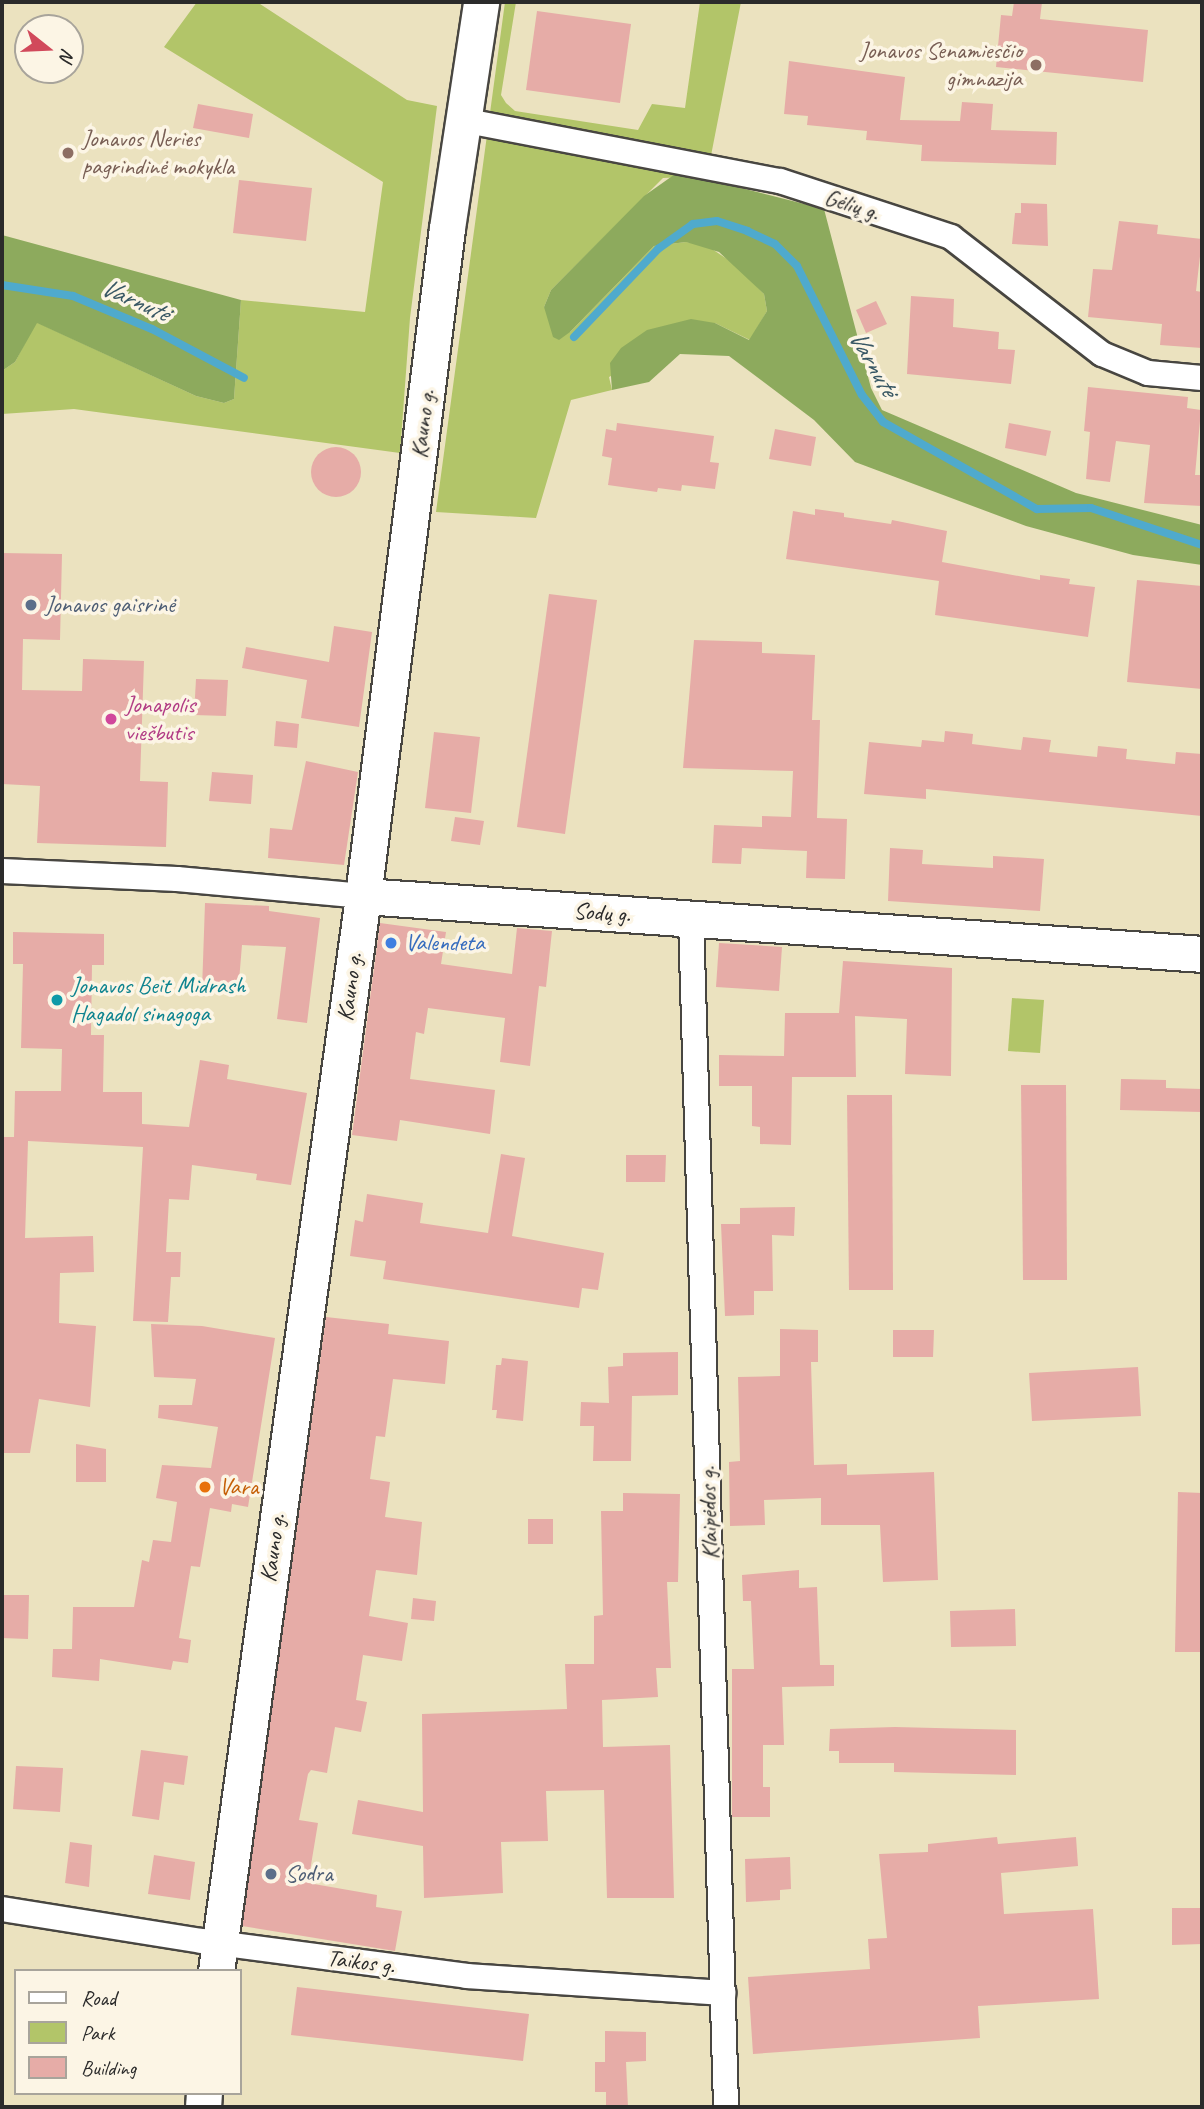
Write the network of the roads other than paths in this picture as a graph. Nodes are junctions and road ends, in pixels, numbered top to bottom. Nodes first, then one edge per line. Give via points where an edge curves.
1 (481, 2) edge
2 (462, 120) junction
3 (1202, 378) edge
4 (2, 871) edge
5 (363, 896) junction
6 (691, 919) junction
7 (1202, 954) edge
8 (2, 1909) edge
9 (217, 1957) edge
10 (723, 1993) junction
11 (726, 2107) edge

1 - 2 main road, Kauno g.
2 - 3 street, Gėlių g. via 780,181 951,237 1102,354 1148,373
2 - 5 main road, Kauno g.
4 - 5 street, Sodų g. via 177,879
5 - 6 main road, Sodų g.
5 - 9 main road, Kauno g.
6 - 7 main road, Sodų g.
6 - 10 street, Klaipėdos g.
8 - 9 street, Taikos g.
9 - 10 street, Taikos g.
10 - 11 street, Klaipėdos g.

